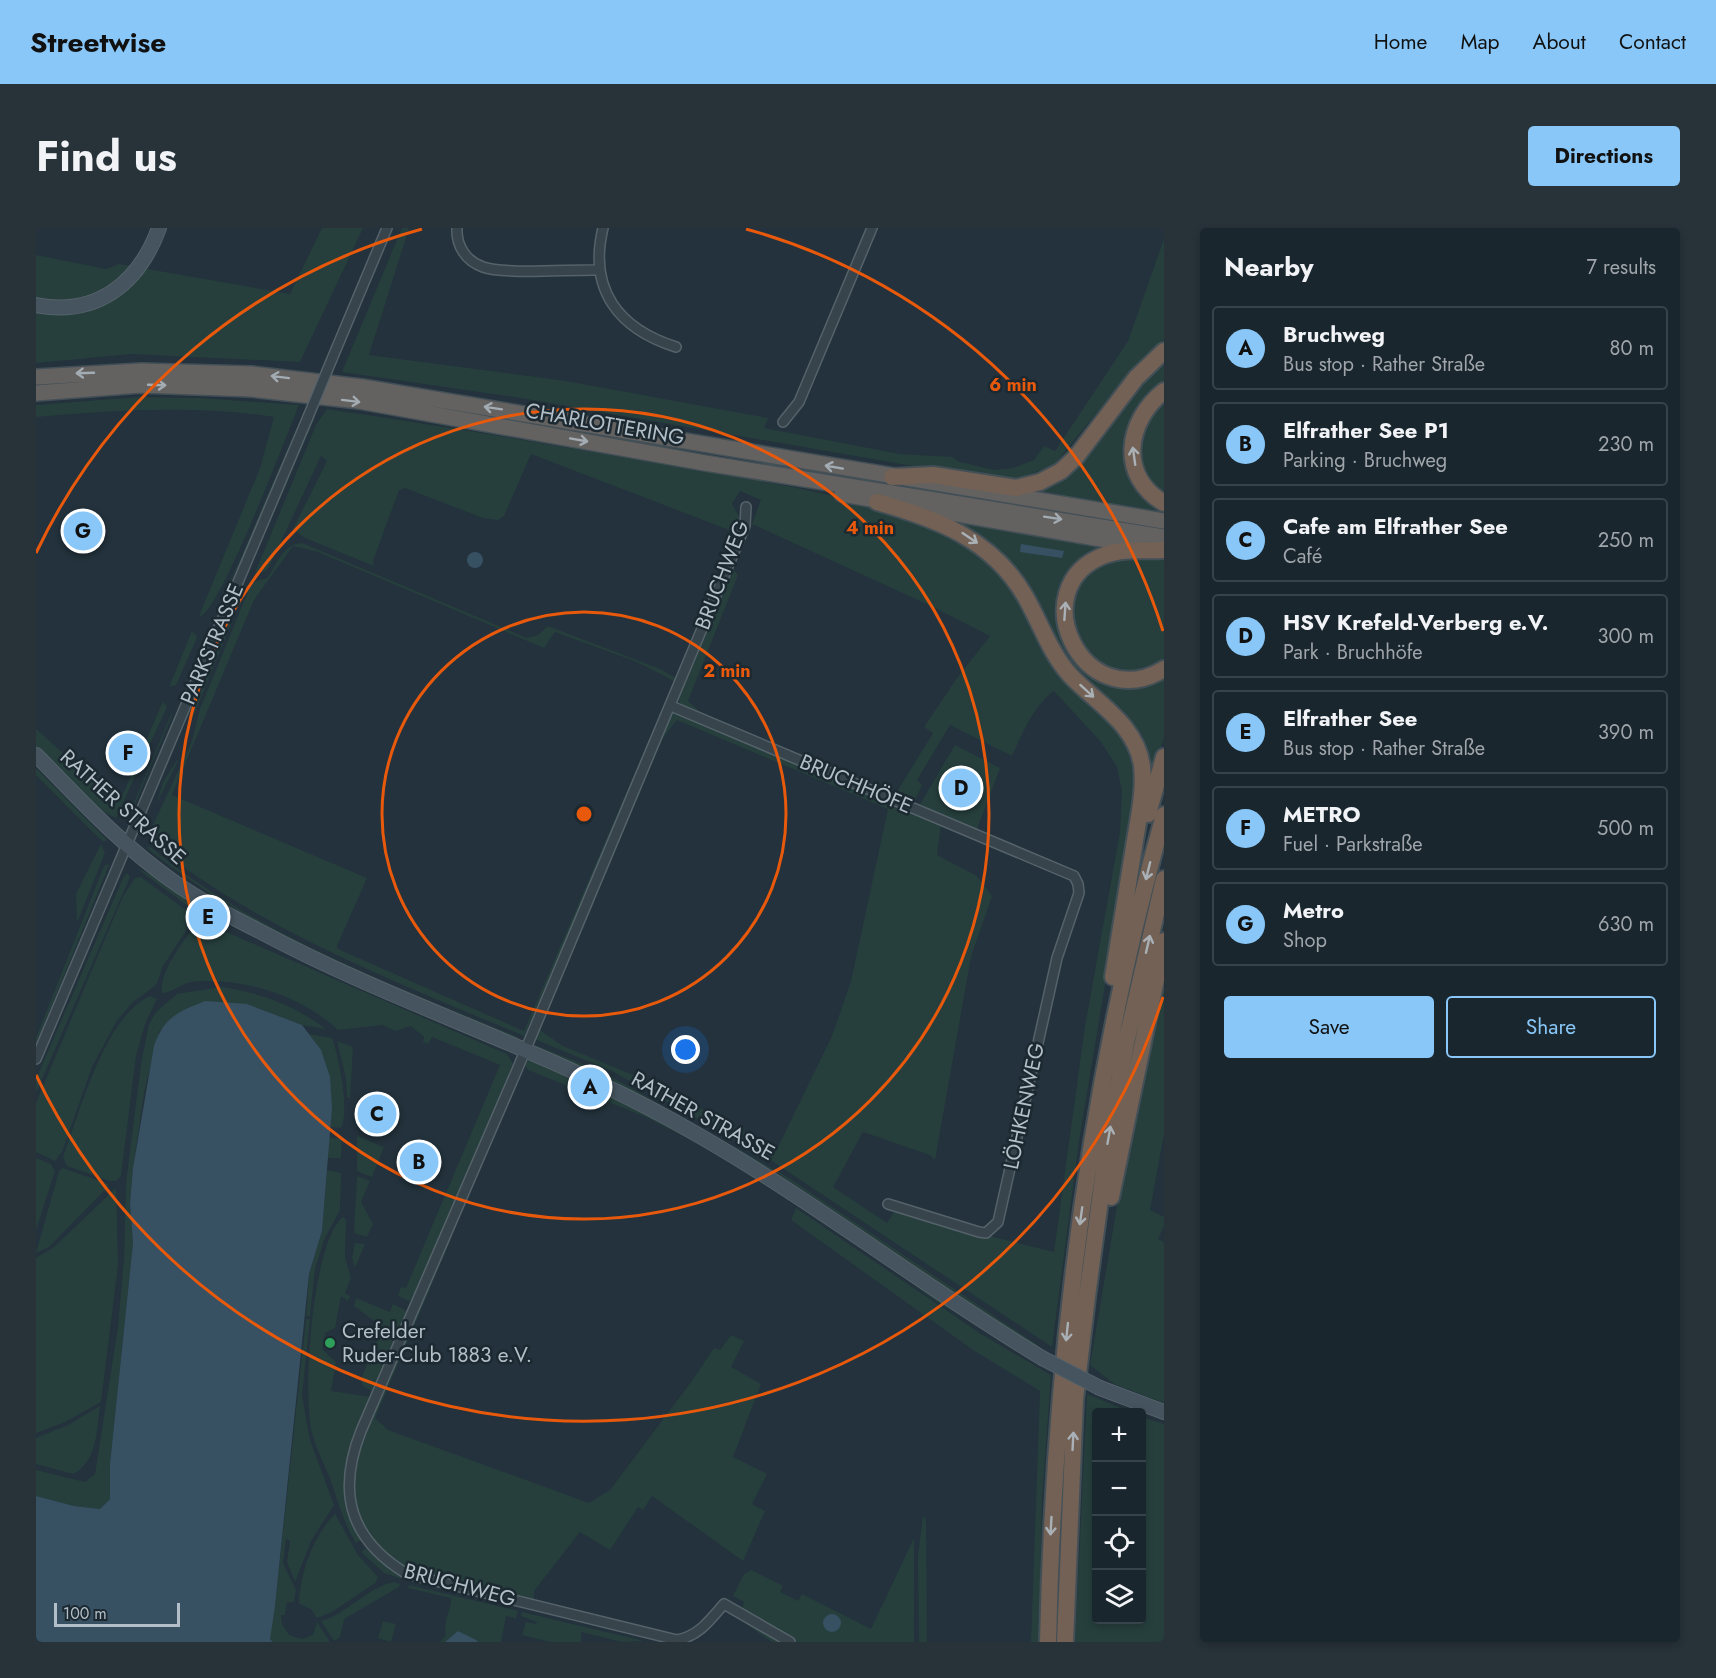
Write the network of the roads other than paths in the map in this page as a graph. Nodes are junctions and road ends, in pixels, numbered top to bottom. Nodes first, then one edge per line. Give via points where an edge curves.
1 (159, 228) edge
2 (387, 228) edge
3 (457, 228) edge
4 (603, 228) edge
5 (871, 228) edge
6 (600, 270) junction
7 (36, 305) edge
8 (676, 347) dead end
9 (1164, 351) edge
10 (1164, 369) edge
11 (36, 377) edge
12 (1164, 391) edge
13 (36, 393) edge
14 (1124, 396) junction
15 (783, 422) dead end
16 (705, 463) junction
17 (892, 477) junction
18 (877, 502) junction
19 (1164, 503) edge
20 (746, 507) dead end
21 (1164, 521) edge
22 (1164, 537) edge
23 (1164, 550) edge
24 (1164, 669) edge
25 (671, 706) junction
26 (36, 755) edge
27 (1164, 757) edge
28 (1164, 815) edge
29 (128, 845) junction
30 (1074, 876) joint
31 (1130, 878) junction
32 (1164, 879) edge
33 (1164, 941) edge
34 (1164, 973) edge
35 (523, 1050) junction
36 (1107, 1055) junction
37 (1141, 1056) junction
38 (36, 1059) edge
39 (888, 1204) dead end
40 (1087, 1297) junction
41 (1164, 1412) edge
42 (789, 1642) edge
43 (1048, 1642) edge
44 (1065, 1642) edge

1 - 7 main road via 138,270 111,293 77,305
2 - 29 street, PARKSTRASSE, bridge
3 - 6 street via 459,246 466,257 485,268
4 - 6 street via 598,245
5 - 15 street via 799,402
6 - 8 street via 615,309 631,326
9 - 14 highway
10 - 14 highway
17 -> 11 highway, CHARLOTTERING via 362,387 252,374 141,371
19 -> 12 highway via 1142,482 1133,460 1132,435 1139,417
13 -> 16 highway, CHARLOTTERING via 141,385 251,389 359,401
14 - 17 highway via 1076,458 1040,482 1016,488 933,475
16 - 18 highway
16 -> 22 highway, CHARLOTTERING
17 - 21 highway, CHARLOTTERING
18 - 23 highway
18 -> 31 highway via 946,524 990,554 1024,595 1069,674 1128,732 1137,749 1143,787
20 - 25 street, BRUCHWEG via 745,526
24 -> 23 highway via 1136,679 1114,678 1095,670 1070,642 1065,624 1071,586 1089,564 1122,551
25 - 30 street, BRUCHHÖFE
25 - 35 street, BRUCHWEG
26 - 29 main road, RATHER STRASSE
27 - 31 highway
28 -> 36 highway via 1132,936
29 - 35 main road, RATHER STRASSE via 172,881 294,950
29 - 38 street, PARKSTRASSE
30 - 39 street, LÖHKENWEG via 1078,893 1057,958 998,1222 986,1233 979,1232
31 - 36 highway via 1106,1018
40 -> 32 highway via 1126,1043
33 - 37 highway
34 - 37 highway
35 - 41 main road, RATHER STRASSE, bridge via 644,1105 740,1158 1042,1358 1100,1388
35 - 42 street, BRUCHWEG via 353,1451 348,1488 360,1530 388,1563 409,1574 678,1640 704,1627 724,1604
36 -> 43 highway via 1076,1251 1058,1412
37 - 40 highway via 1096,1277
44 -> 40 highway via 1075,1411

